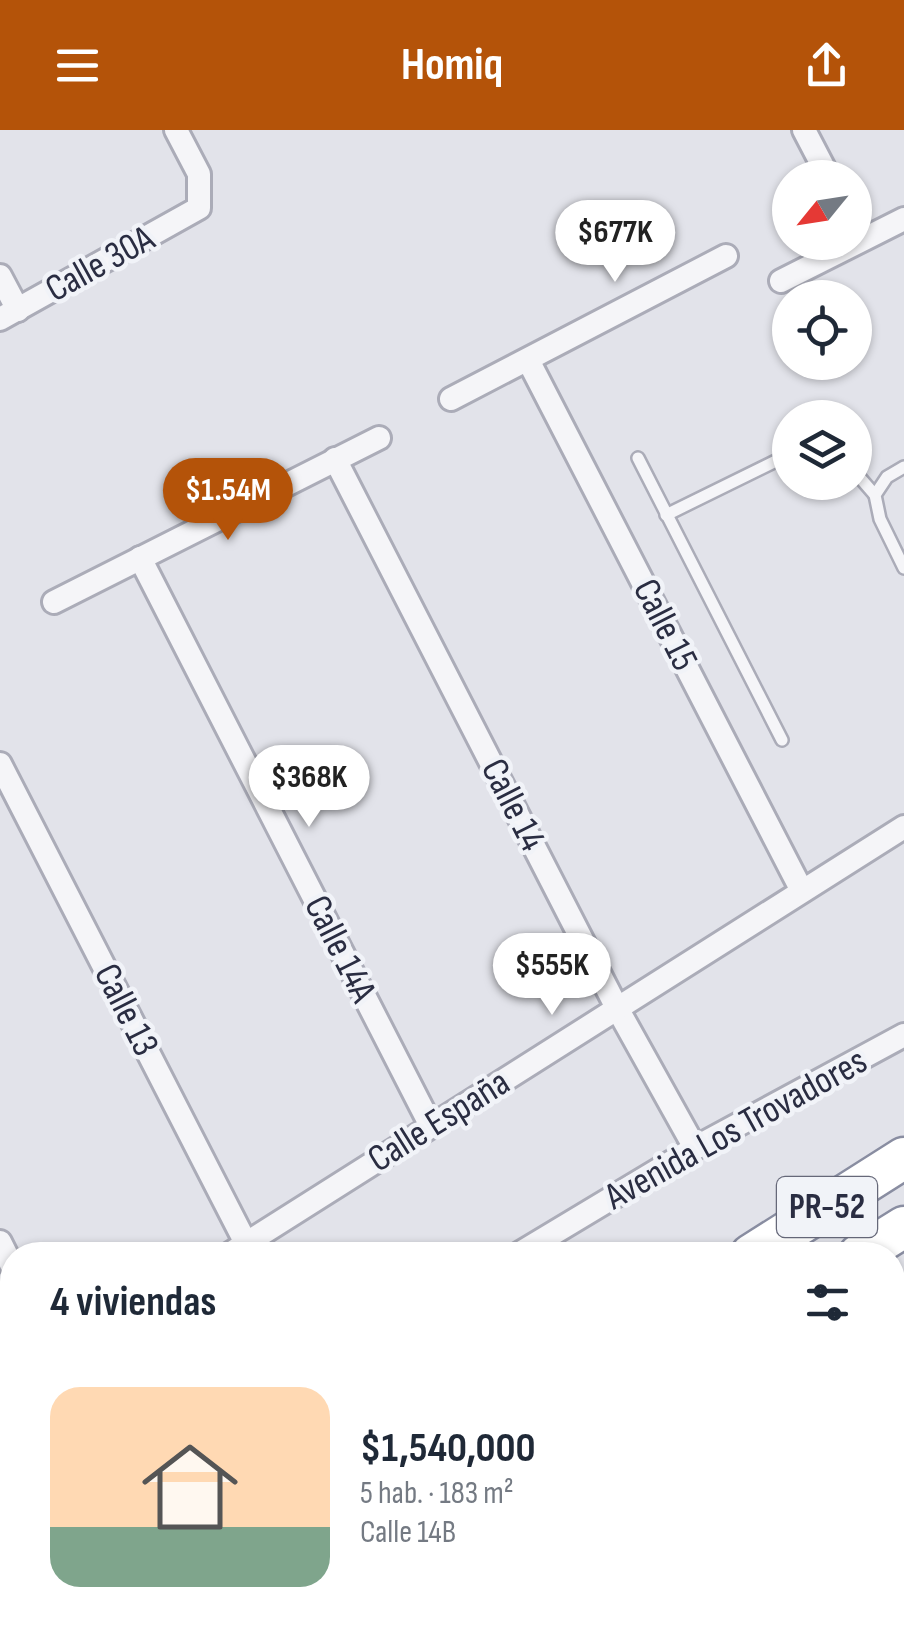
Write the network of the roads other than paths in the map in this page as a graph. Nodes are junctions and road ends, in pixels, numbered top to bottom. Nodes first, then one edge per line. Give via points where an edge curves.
1 (176, 130) edge
2 (804, 130) edge
3 (820, 160) edge
4 (904, 219) edge
5 (726, 256) dead end
6 (0, 276) edge
7 (783, 280) edge
8 (9, 315) edge
9 (528, 360) junction
10 (451, 399) dead end
11 (379, 438) dead end
12 (638, 458) dead end
13 (335, 459) junction
14 (772, 463) edge
15 (904, 467) edge
16 (872, 492) edge
17 (875, 495) junction
18 (666, 514) junction
19 (140, 558) junction
20 (904, 568) edge
21 (54, 602) dead end
22 (782, 740) dead end
23 (0, 764) edge
24 (904, 827) edge
25 (802, 891) junction
26 (617, 1008) junction
27 (904, 1035) edge
28 (430, 1126) junction
29 (695, 1148) junction
30 (904, 1158) edge
31 (904, 1227) edge
32 (238, 1242) edge
33 (256, 1242) edge
34 (539, 1242) edge
35 (772, 1242) edge
36 (880, 1242) edge

1 - 8 street, Calle 30A via 199,174 199,208
2 - 3 street
4 - 7 street
5 - 9 street
6 - 8 street
9 - 10 street
9 - 25 street, Calle 15
11 - 13 street
12 - 18 lane
13 - 19 street
13 - 26 street, Calle 14
14 - 18 lane
15 - 17 lane via 886,476
16 - 17 lane
17 - 20 lane
18 - 22 lane
19 - 21 street
19 - 28 street, Calle 14A
23 - 32 street, Calle 13
24 - 25 street, Calle España
25 - 26 street, Calle España
26 - 28 street, Calle España
26 - 29 street, Calle 14
27 - 29 street, Avenida Los Trovadores
28 - 33 street, Calle España
29 - 34 street, Avenida Los Trovadores
30 - 35 highway, PR-52
31 - 36 highway, PR-52

